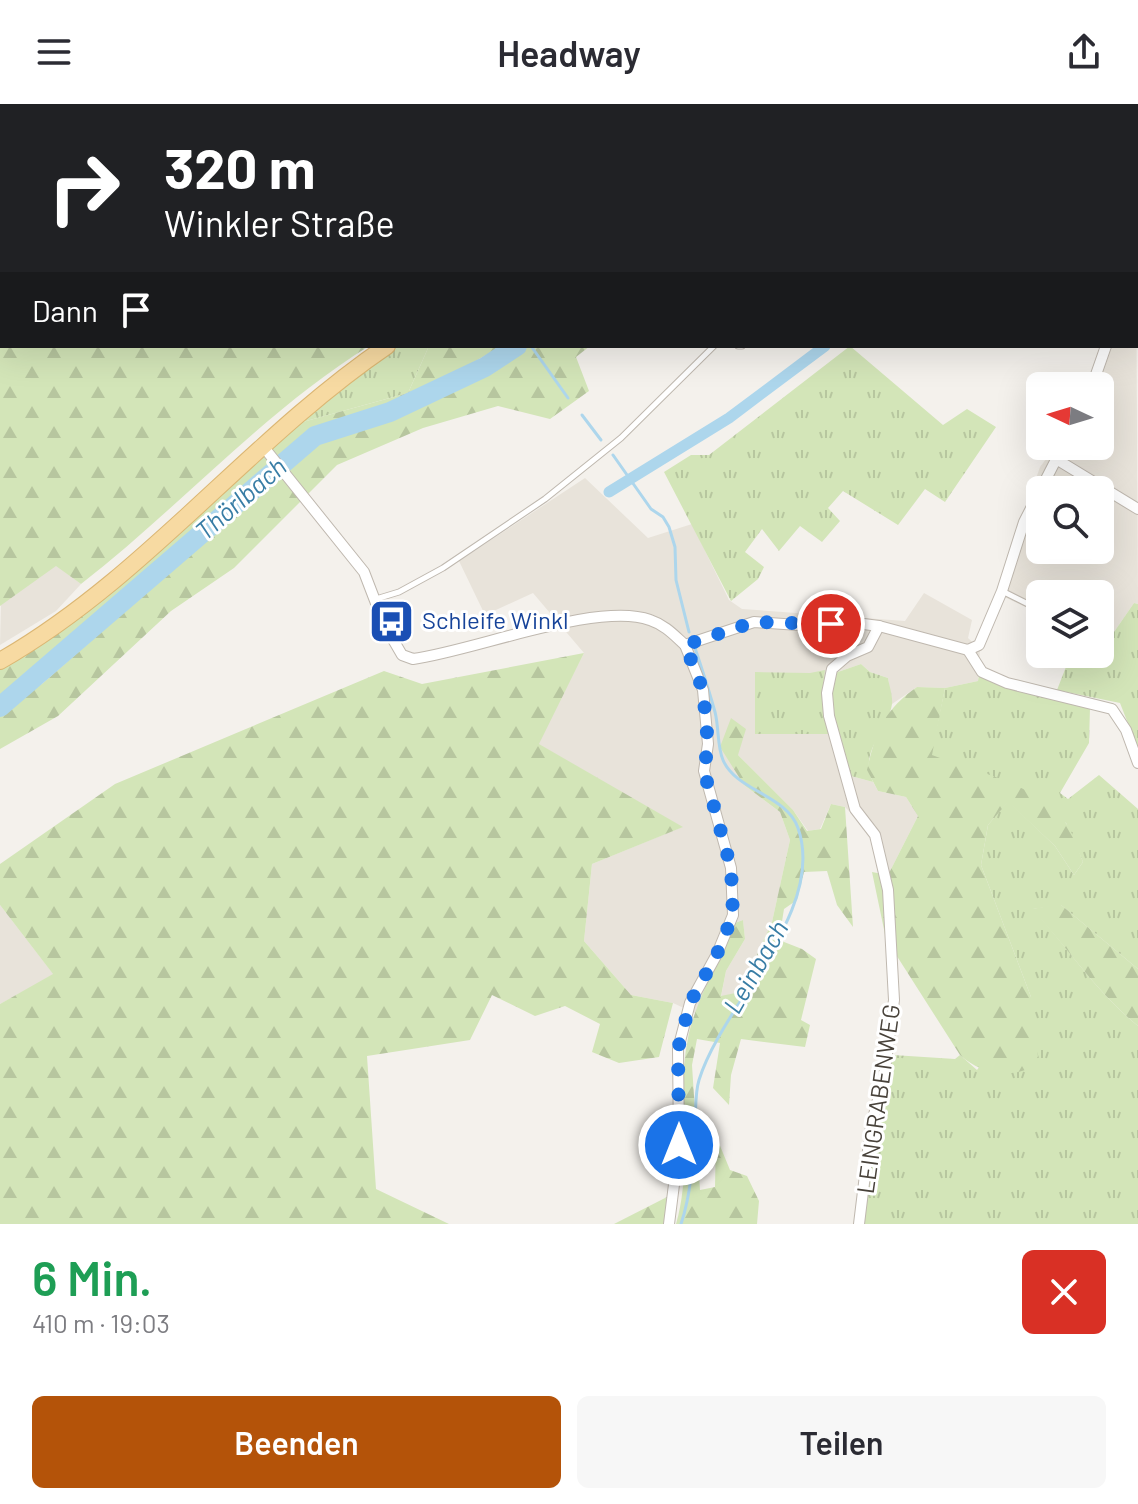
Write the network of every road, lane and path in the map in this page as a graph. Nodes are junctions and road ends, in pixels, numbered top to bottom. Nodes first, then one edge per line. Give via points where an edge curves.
1 (384, 348) edge
2 (712, 348) edge
3 (1105, 348) edge
4 (1097, 372) edge
5 (263, 447) junction
6 (1055, 460) edge
7 (1058, 460) edge
8 (1138, 509) edge
9 (1002, 591) junction
10 (376, 599) junction
11 (1026, 603) edge
12 (879, 626) junction
13 (685, 645) junction
14 (968, 650) junction
15 (0, 661) edge
16 (1138, 763) edge
17 (669, 1224) edge
18 (859, 1224) edge

1 - 5 main road via 344,375
2 - 10 lane via 621,438 545,499 443,568
3 - 4 street
5 - 10 street via 364,572
5 - 15 main road via 93,597
6 - 9 street via 1024,522
7 - 8 street
9 - 11 lane
9 - 14 street via 979,645
10 - 13 street via 402,655 413,659 612,616 648,619
12 - 13 street via 754,622
12 - 14 street
12 - 18 street, LEINGRABENWEG via 868,647 832,669 827,693 855,809 875,835 888,890 894,1000
13 - 17 street via 703,690 708,744 704,771 731,868 733,915 690,1003 678,1049 679,1145
14 - 16 street via 982,672 1007,683 1112,709

